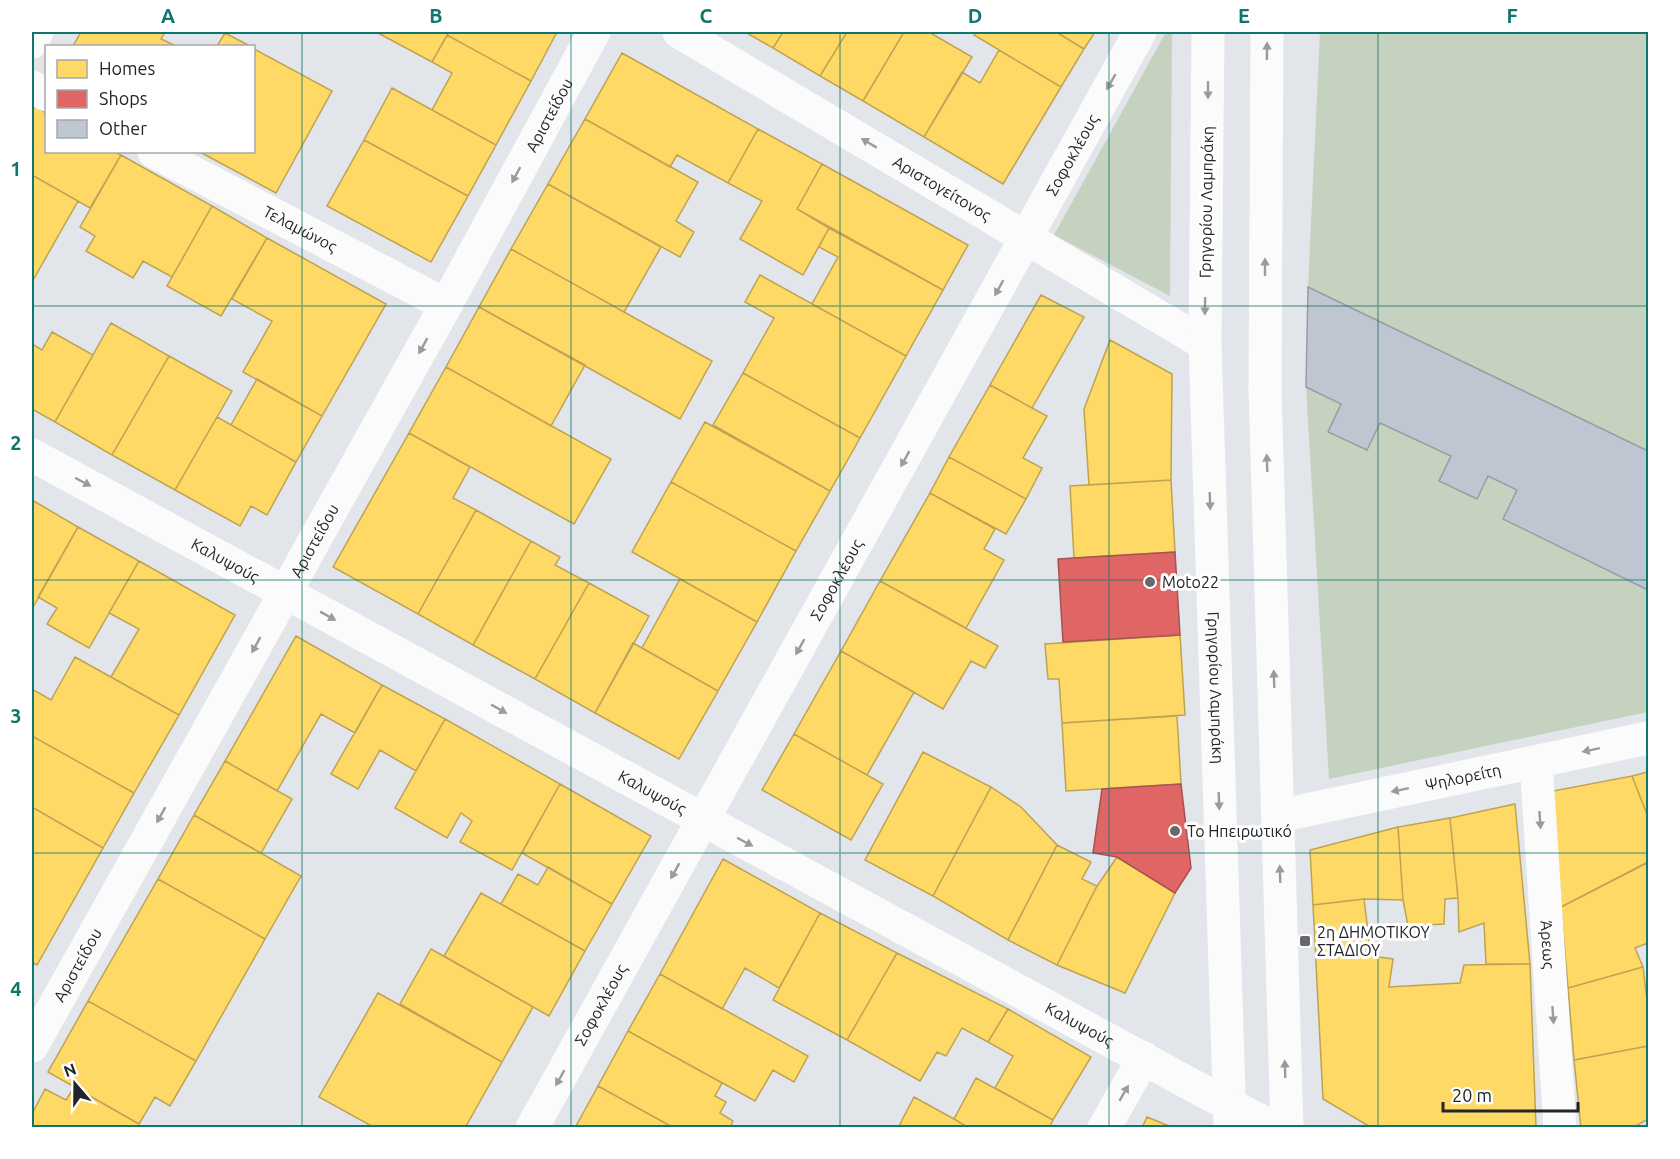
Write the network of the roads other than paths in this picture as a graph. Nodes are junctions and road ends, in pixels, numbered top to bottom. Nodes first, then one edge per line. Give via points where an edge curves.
1 (38, 32) edge
2 (594, 32) edge
3 (679, 32) edge
4 (1140, 32) edge
5 (1208, 32) edge
6 (1267, 32) edge
7 (32, 42) edge
8 (156, 153) edge
9 (1028, 237) junction
10 (446, 305) junction
11 (1204, 344) junction
12 (32, 455) edge
13 (286, 592) junction
14 (1648, 738) edge
15 (1536, 762) junction
16 (1278, 816) junction
17 (704, 820) junction
18 (32, 1046) edge
19 (1144, 1058) junction
20 (1230, 1116) edge
21 (532, 1128) edge
22 (1104, 1128) edge
23 (1275, 1128) edge
24 (1287, 1128) edge
25 (1560, 1128) edge

1 - 7 street
2 -> 10 street, Αριστείδου
9 -> 3 street, Αριστογείτονος
4 -> 9 street, Σοφοκλέους
5 -> 11 street, Γρηγορίου Λαμπράκη
16 -> 6 street via 1265,389
8 - 10 street, Τελαμώνος
9 - 11 street, Αριστογείτονος
9 -> 17 street, Σοφοκλέους
10 -> 13 street, Αριστείδου
11 -> 20 street, Γρηγορίου Λαμπράκη
12 -> 13 street, Καλυψούς
13 -> 17 street, Καλυψούς
13 -> 18 street, Αριστείδου
14 -> 15 street, Ψηλορείτη
15 -> 16 street, Ψηλορείτη
15 -> 25 street, Άρεως
24 -> 16 street
17 -> 19 street, Καλυψούς
17 -> 21 street, Σοφοκλέους
19 - 20 street, Καλυψούς
22 -> 19 street
20 - 23 street, Καλυψούς

